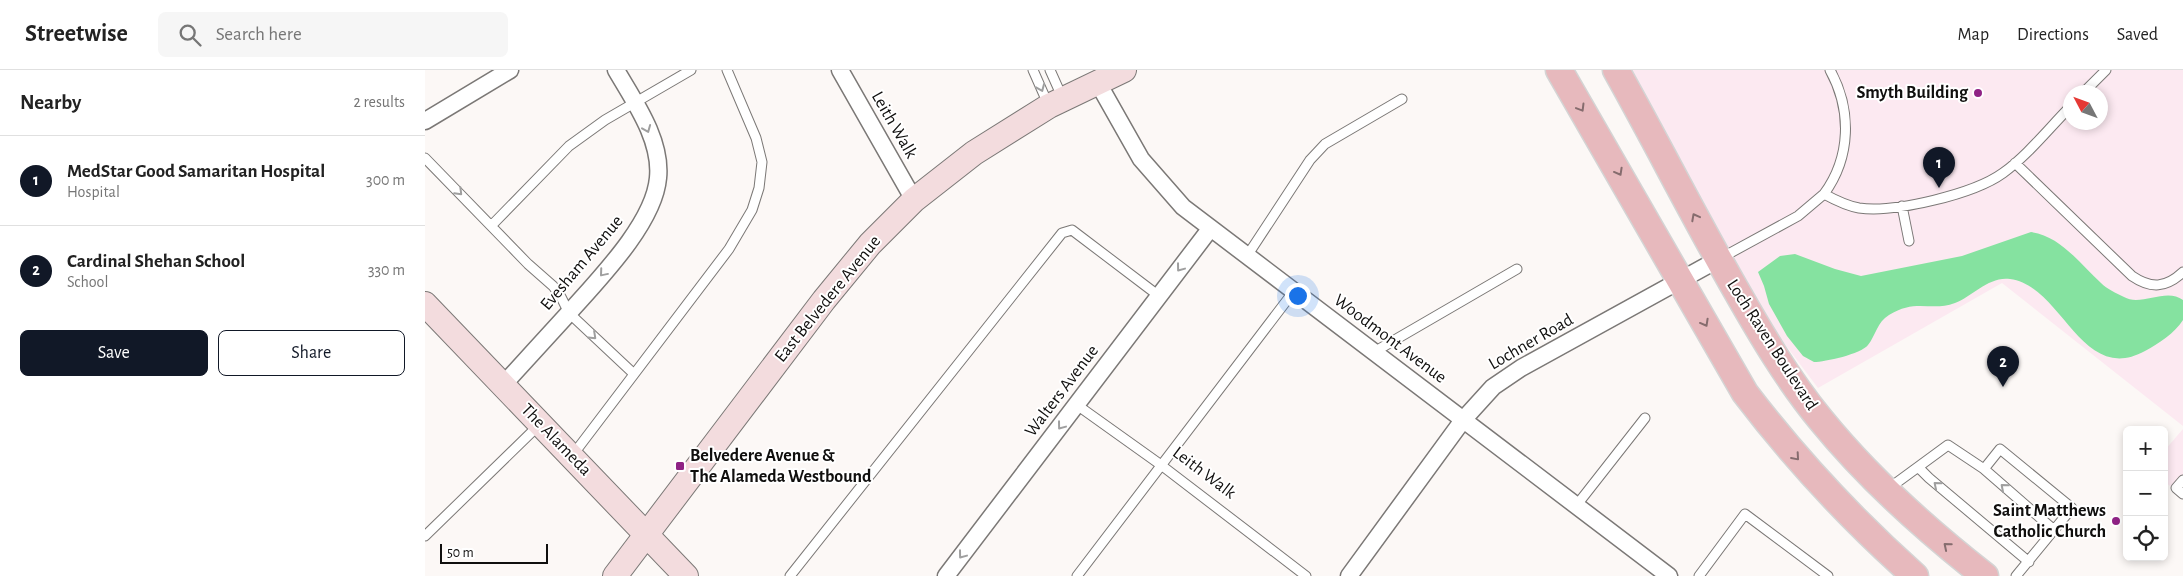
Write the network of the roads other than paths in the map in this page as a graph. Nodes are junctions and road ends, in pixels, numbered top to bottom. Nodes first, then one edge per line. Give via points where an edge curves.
1 (510, 70) edge
2 (617, 70) edge
3 (691, 70) edge
4 (727, 70) edge
5 (840, 70) edge
6 (1033, 70) edge
7 (1050, 70) edge
8 (1123, 70) edge
9 (1559, 70) edge
10 (1616, 70) edge
11 (1831, 70) edge
12 (2106, 70) edge
13 (1098, 83) junction
14 (2090, 85) edge
15 (1403, 100) dead end
16 (635, 102) junction
17 (1056, 102) junction
18 (2063, 114) edge
19 (425, 121) edge
20 (425, 158) edge
21 (2015, 163) junction
22 (1824, 194) junction
23 (914, 200) junction
24 (1902, 206) junction
25 (491, 225) junction
26 (1210, 229) junction
27 (1909, 241) dead end
28 (1247, 256) junction
29 (1719, 260) junction
30 (1517, 269) dead end
31 (2183, 272) edge
32 (1682, 280) junction
33 (1294, 291) junction
34 (1159, 296) junction
35 (425, 304) edge
36 (569, 313) junction
37 (1374, 352) junction
38 (634, 374) junction
39 (503, 386) junction
40 (1077, 405) junction
41 (1645, 418) dead end
42 (1463, 420) junction
43 (540, 423) junction
44 (571, 456) junction
45 (1161, 465) junction
46 (1918, 467) junction
47 (1984, 469) junction
48 (2183, 480) edge
49 (1886, 491) junction
50 (2183, 494) edge
51 (1577, 506) junction
52 (2054, 530) junction
53 (647, 535) junction
54 (425, 536) edge
55 (2029, 562) junction
56 (615, 576) edge
57 (686, 576) edge
58 (790, 576) edge
59 (946, 576) edge
60 (1077, 576) edge
61 (1306, 576) edge
62 (1349, 576) edge
63 (1669, 576) edge
64 (1699, 576) edge
65 (1828, 576) edge
66 (1915, 576) edge
67 (1985, 576) edge
68 (2016, 576) edge

1 - 19 street
2 - 16 street, Evesham Avenue
3 - 16 lane
4 - 38 lane via 757,138 762,162 759,188 752,210 729,249
5 - 23 street, Leith Walk
6 -> 17 lane
7 - 17 lane
8 - 13 main road, East Belvedere Avenue
9 -> 32 main road
29 -> 10 main road, Loch Raven Boulevard
11 - 22 lane via 1842,96 1846,128 1842,158
12 - 14 lane
13 - 17 main road, East Belvedere Avenue
13 - 26 street, Woodmont Avenue via 1141,159 1171,195
15 - 28 lane via 1325,144 1310,160
16 - 25 lane via 569,146
16 -> 36 street, Evesham Avenue via 658,162 659,178 655,193 631,238
17 - 23 main road, East Belvedere Avenue via 974,153
18 - 21 lane
20 -> 25 lane
21 - 24 lane via 1979,186 1945,198
21 - 31 lane via 2140,282 2155,286 2166,284
22 - 24 lane via 1861,209
22 - 29 lane via 1798,216
23 - 53 main road, East Belvedere Avenue via 849,267
24 - 27 lane
25 - 36 lane via 553,286
26 - 28 street, Woodmont Avenue
26 -> 34 street, Walters Avenue
28 - 33 street, Woodmont Avenue
29 - 32 street, Lochner Road
29 - 49 main road, Loch Raven Boulevard via 1786,373 1820,419
30 - 37 lane
32 - 42 street, Lochner Road via 1504,378
32 -> 66 main road via 1745,393 1783,442 1848,513
33 - 37 street, Woodmont Avenue
33 - 45 lane
34 - 40 street, Walters Avenue
34 - 58 lane via 1072,230 1062,233
35 - 39 main road, The Alameda
36 -> 38 lane
36 - 39 street, Evesham Avenue
37 - 42 street, Woodmont Avenue
38 - 44 lane
39 - 43 main road, The Alameda
40 - 45 lane, Leith Walk
40 -> 59 street, Walters Avenue
41 - 51 lane
42 - 51 street, Woodmont Avenue
42 - 62 street, Lochner Road
43 - 44 main road, The Alameda
43 - 54 lane
44 - 53 main road, The Alameda
45 - 60 lane
45 - 61 lane, Leith Walk
46 - 47 lane via 1948,445
46 - 49 lane
55 -> 46 lane
52 -> 47 lane
47 - 52 lane via 2000,449 2072,508
48 - 50 lane via 2176,488
67 -> 49 main road, Loch Raven Boulevard via 1910,515
51 - 63 street, Woodmont Avenue
52 - 55 lane
53 - 56 main road, East Belvedere Avenue
53 - 57 main road, The Alameda
55 - 68 lane
64 - 65 lane via 1745,514

